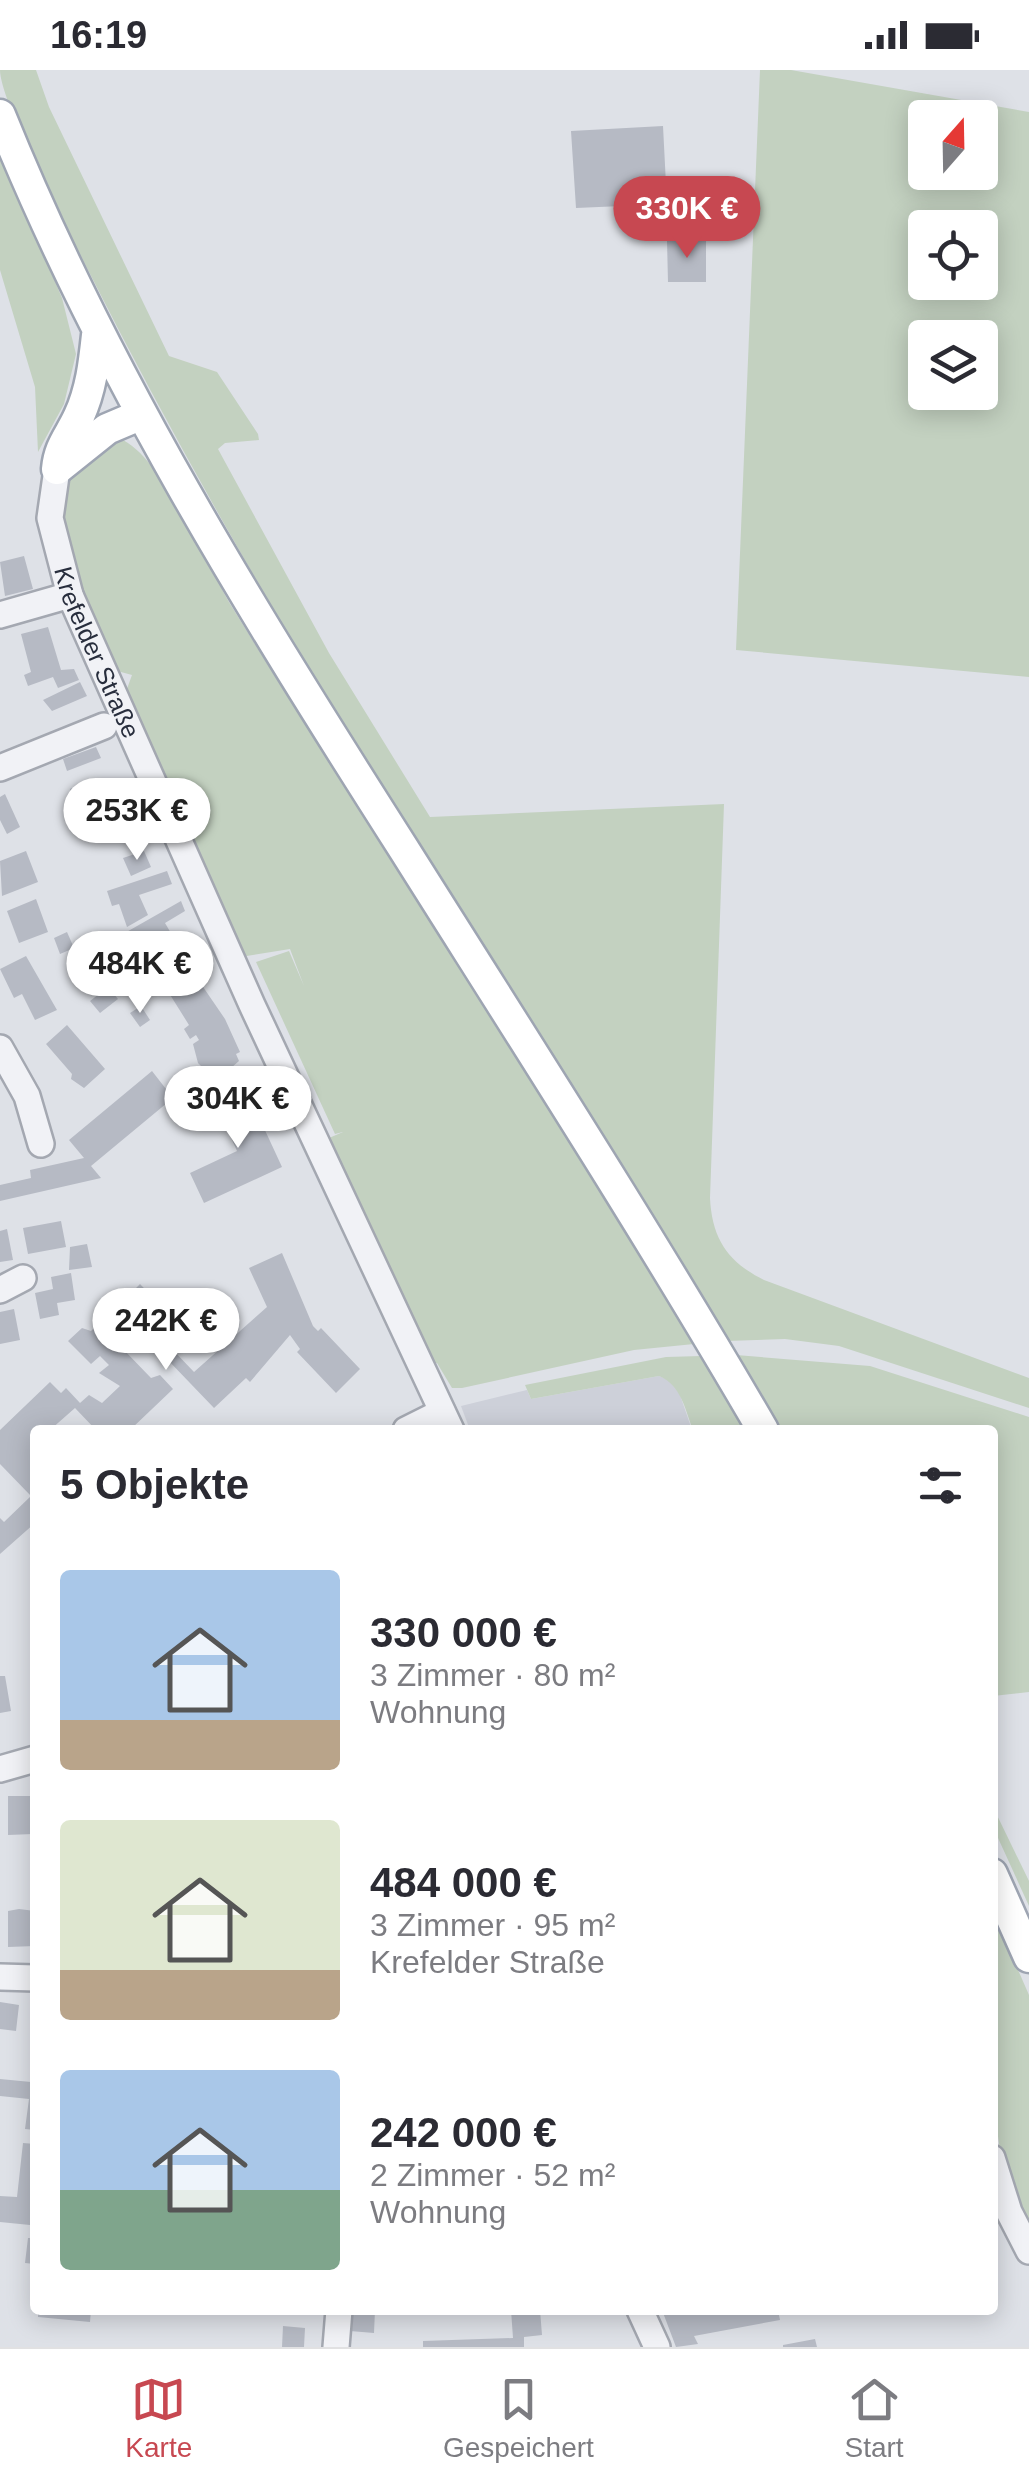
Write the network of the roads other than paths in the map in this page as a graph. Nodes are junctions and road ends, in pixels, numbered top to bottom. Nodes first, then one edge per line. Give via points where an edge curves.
1 (0, 115) edge
2 (97, 335) junction
3 (135, 405) junction
4 (77, 421) junction
5 (57, 469) junction
6 (70, 595) junction
7 (0, 615) edge
8 (104, 726) dead end
9 (0, 768) edge
10 (2, 1057) edge
11 (41, 1144) dead end
12 (447, 1421) edge
13 (760, 1425) edge
14 (30, 1760) edge
15 (0, 1769) edge
16 (998, 1887) edge
17 (1029, 1957) edge
18 (0, 1978) edge
19 (30, 1978) edge
20 (998, 2178) edge
21 (1029, 2251) edge
22 (338, 2315) edge
23 (642, 2315) edge
24 (336, 2347) edge
25 (657, 2347) edge

1 - 2 main road
2 - 3 main road
2 - 4 main road
3 - 4 main road
3 - 5 main road
3 - 13 main road via 299,686 665,1263
4 - 5 main road
5 - 6 street, Krefelder Straße via 50,518
6 - 7 street
6 - 12 street, Krefelder Straße
8 - 9 street
10 - 11 street via 27,1096
14 - 15 street
16 - 17 main road
18 - 19 street
20 - 21 street
22 - 24 street
23 - 25 street

